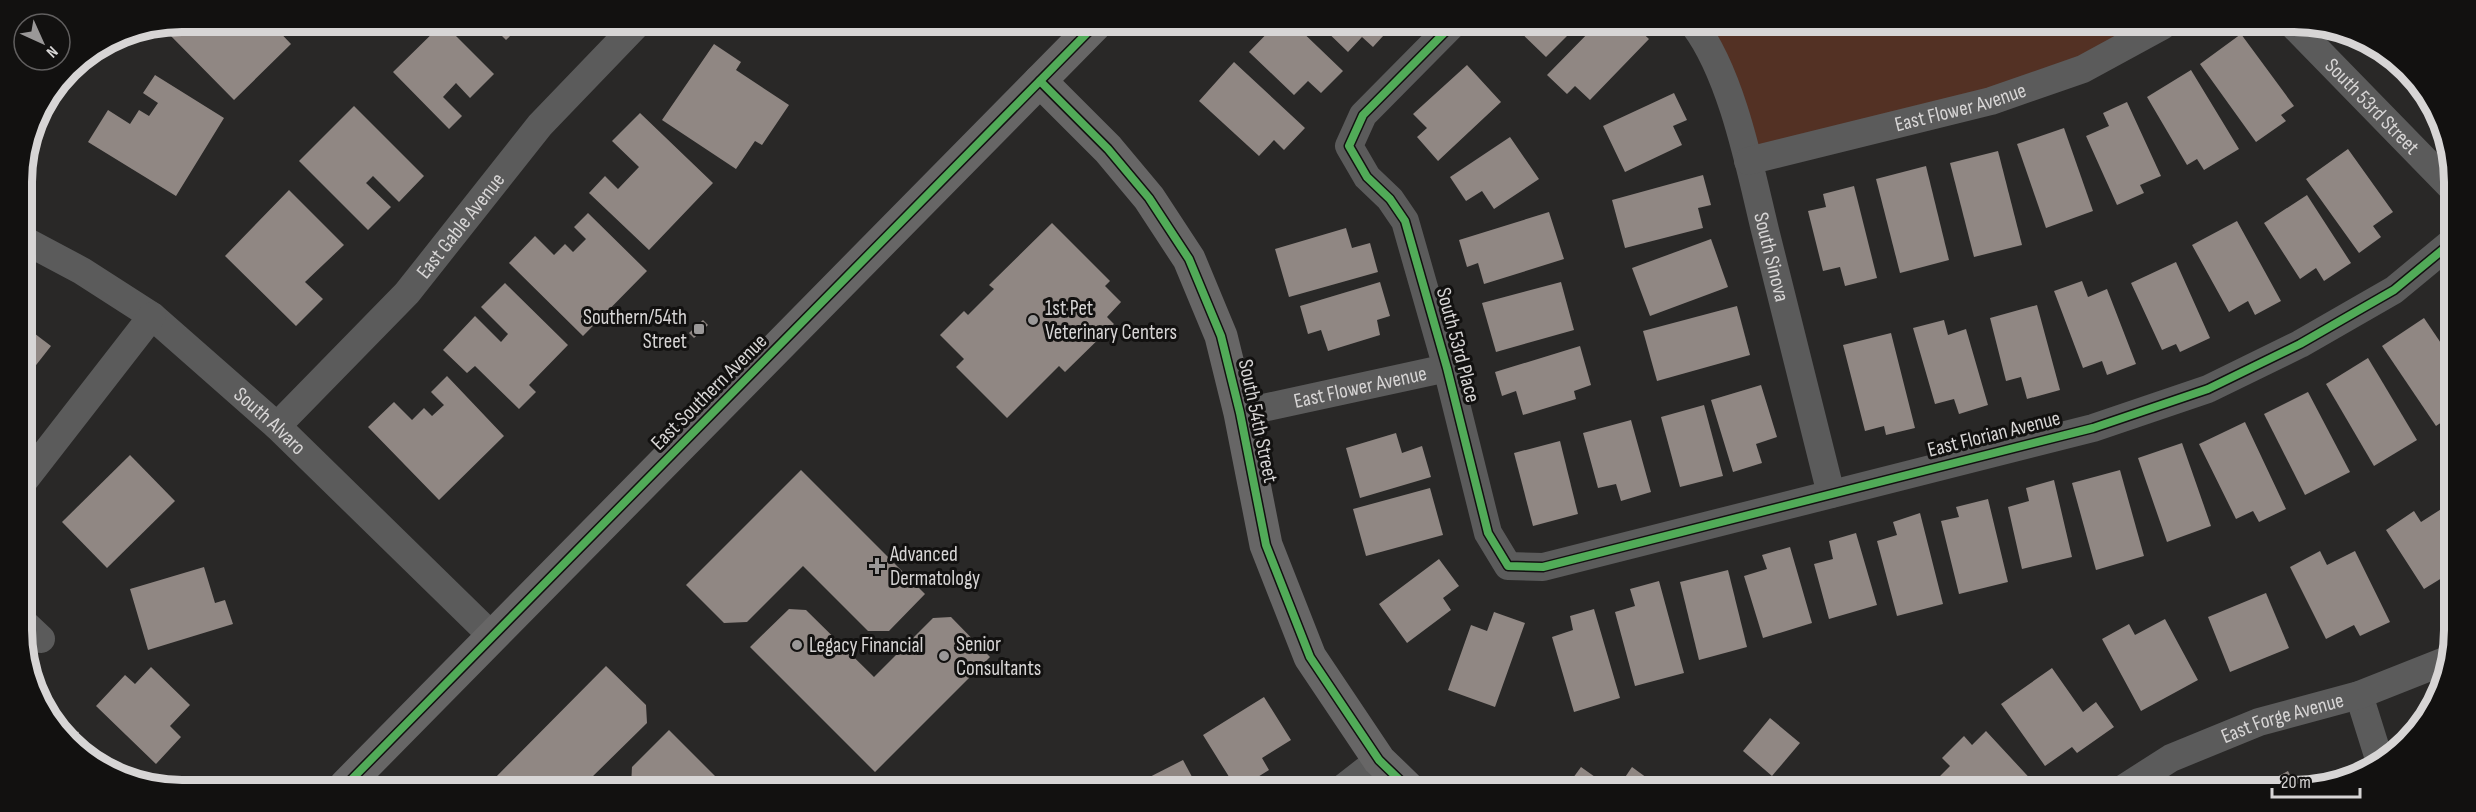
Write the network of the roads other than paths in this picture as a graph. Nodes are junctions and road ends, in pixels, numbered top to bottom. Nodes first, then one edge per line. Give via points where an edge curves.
1 (629, 32) edge
2 (1088, 32) edge
3 (1445, 32) edge
4 (1700, 32) edge
5 (2151, 32) edge
6 (2300, 32) edge
7 (1040, 81) junction
8 (1748, 161) junction
9 (2445, 181) edge
10 (32, 244) edge
11 (2445, 248) edge
12 (152, 316) junction
13 (1447, 368) junction
14 (1240, 413) junction
15 (277, 426) junction
16 (32, 470) edge
17 (1831, 494) junction
18 (1508, 566) joint
19 (493, 637) junction
20 (2440, 663) edge
21 (2359, 695) junction
22 (2378, 755) edge
23 (1379, 760) junction
24 (351, 780) edge
25 (1353, 780) edge
26 (1399, 780) edge
27 (2137, 780) edge

1 - 15 street, East Gable Avenue via 540,125 407,293
2 - 7 main road, East Southern Avenue
3 - 13 street, South 53rd Place via 1363,115 1349,146 1367,177 1390,199 1405,221
4 - 8 street, South Sinova via 1730,99
5 - 8 street, East Flower Avenue via 2083,69 1991,101
6 - 9 street, South 53rd Street
7 - 14 main road, South 54th Street via 1108,149 1149,198 1189,260 1221,336
7 - 19 main road, East Southern Avenue
8 - 17 street, South Sinova
10 - 12 street, South Alvaro
11 - 17 street, East Florian Avenue via 2394,290 2300,344 2208,389 2093,428
12 - 15 street, South Alvaro
12 - 16 street
13 - 14 street, East Flower Avenue
13 - 18 street, South 53rd Place via 1488,533
14 - 23 main road, South 54th Street via 1266,545 1310,657
15 - 19 street, South Alvaro
17 - 18 street, East Florian Avenue via 1543,567
19 - 24 main road, East Southern Avenue
20 - 21 street, East Forge Avenue
21 - 22 street
21 - 27 street, East Forge Avenue via 2259,722 2171,759
23 - 25 street
23 - 26 main road, South 54th Street

